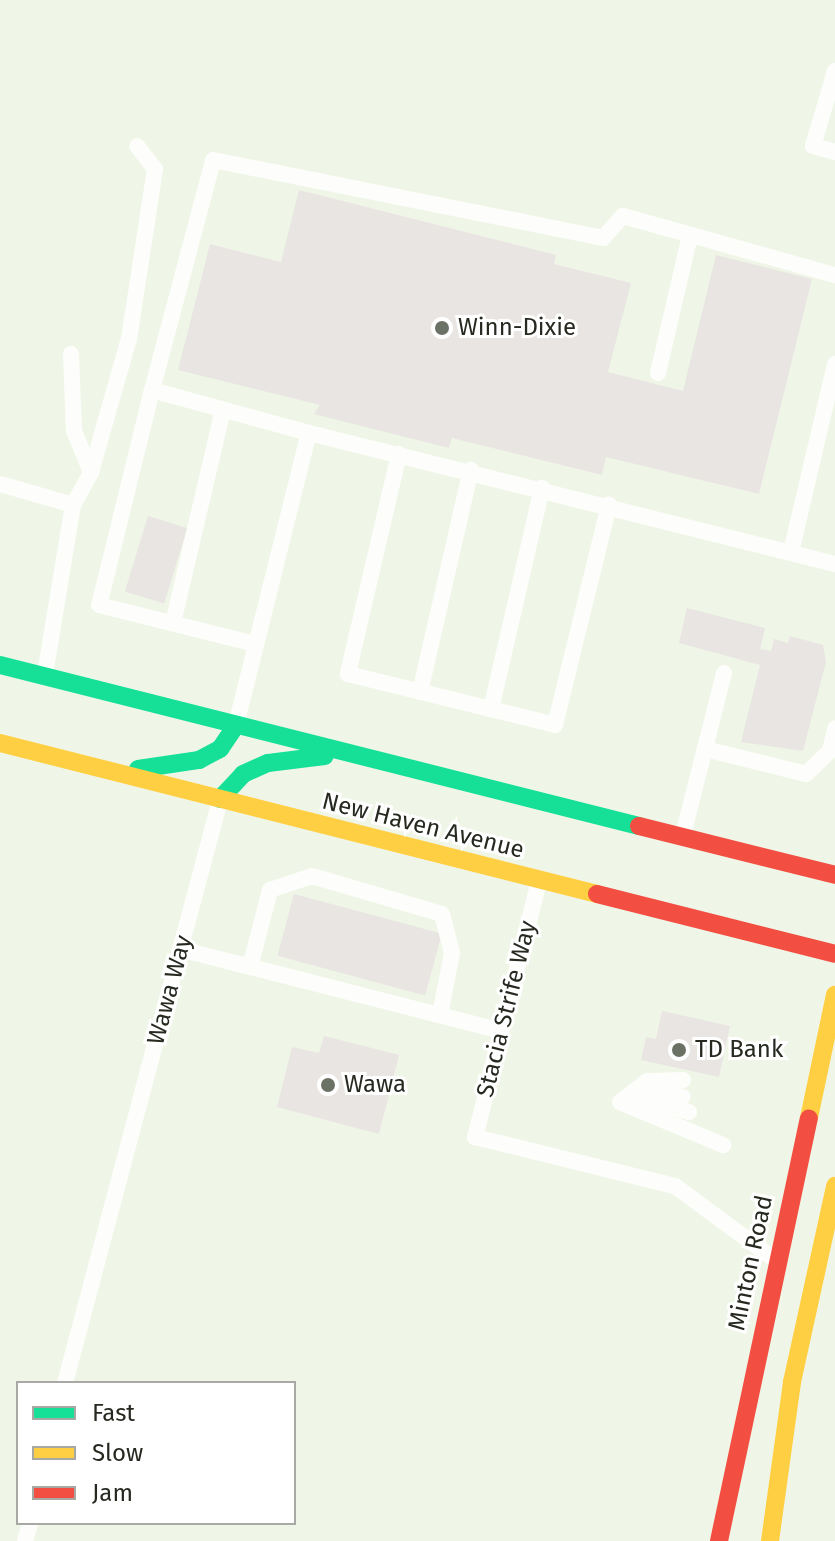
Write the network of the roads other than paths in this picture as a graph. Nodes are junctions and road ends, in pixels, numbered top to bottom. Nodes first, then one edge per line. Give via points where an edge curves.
1 (835, 71) edge
2 (137, 146) dead end
3 (835, 152) edge
4 (690, 235) junction
5 (835, 275) edge
6 (71, 354) dead end
7 (835, 364) edge
8 (658, 373) dead end
9 (152, 390) junction
10 (223, 410) junction
11 (309, 433) junction
12 (399, 454) junction
13 (471, 470) junction
14 (91, 472) junction
15 (0, 484) edge
16 (542, 488) junction
17 (73, 505) junction
18 (609, 505) junction
19 (791, 552) junction
20 (835, 564) edge
21 (173, 623) junction
22 (256, 644) junction
23 (0, 665) edge
24 (724, 673) dead end
25 (44, 676) junction
26 (420, 692) junction
27 (491, 709) junction
28 (236, 725) junction
29 (835, 729) edge
30 (0, 743) edge
31 (705, 749) junction
32 (347, 753) junction
33 (116, 773) junction
34 (220, 799) junction
35 (683, 837) junction
36 (835, 875) edge
37 (539, 880) junction
38 (180, 949) junction
39 (835, 954) edge
40 (250, 967) junction
41 (835, 995) edge
42 (440, 1015) junction
43 (501, 1031) junction
44 (631, 1094) junction
45 (723, 1145) dead end
46 (835, 1186) edge
47 (776, 1259) junction
48 (66, 1381) edge
49 (719, 1541) edge
50 (770, 1541) edge

1 - 3 lane via 813,146
2 - 14 lane via 155,169 129,339
4 - 5 lane
4 - 8 lane
4 - 9 lane via 623,216 603,238 213,160
6 - 14 lane via 74,431
7 - 19 lane
9 - 10 lane
9 - 21 lane via 99,605
10 - 11 lane
10 - 21 lane
11 - 12 lane
11 - 22 lane
12 - 13 lane
12 - 26 lane via 348,674
13 - 16 lane
13 - 26 lane
14 - 17 lane
15 - 17 lane
16 - 18 lane
16 - 27 lane
17 - 25 lane
18 - 19 lane
18 - 27 lane via 555,725
19 - 20 lane
21 - 22 lane
22 - 28 lane
23 - 25 main road
24 - 31 lane
25 - 28 main road
26 - 27 lane
28 - 32 main road
28 - 33 main road via 220,749 199,760
29 - 31 lane via 830,751 806,774
30 - 33 main road, New Haven Avenue
31 - 35 lane
32 - 34 main road via 268,763 243,774
32 - 35 main road
33 - 34 main road, New Haven Avenue
34 - 37 main road, New Haven Avenue
34 - 38 lane, Wawa Way
35 - 36 main road
37 - 39 main road, New Haven Avenue
37 - 43 lane, Stacia Strife Way
38 - 40 lane
38 - 48 lane, Wawa Way
40 - 42 lane
40 - 42 lane via 270,890 312,876 442,914 452,953
41 - 47 main road, Minton Road
42 - 43 lane
43 - 47 lane, Stacia Strife Way via 475,1137 675,1186
44 - 44 lane via 685,1096 647,1081
44 - 45 lane
46 - 50 main road via 792,1382
47 - 49 main road, Minton Road

